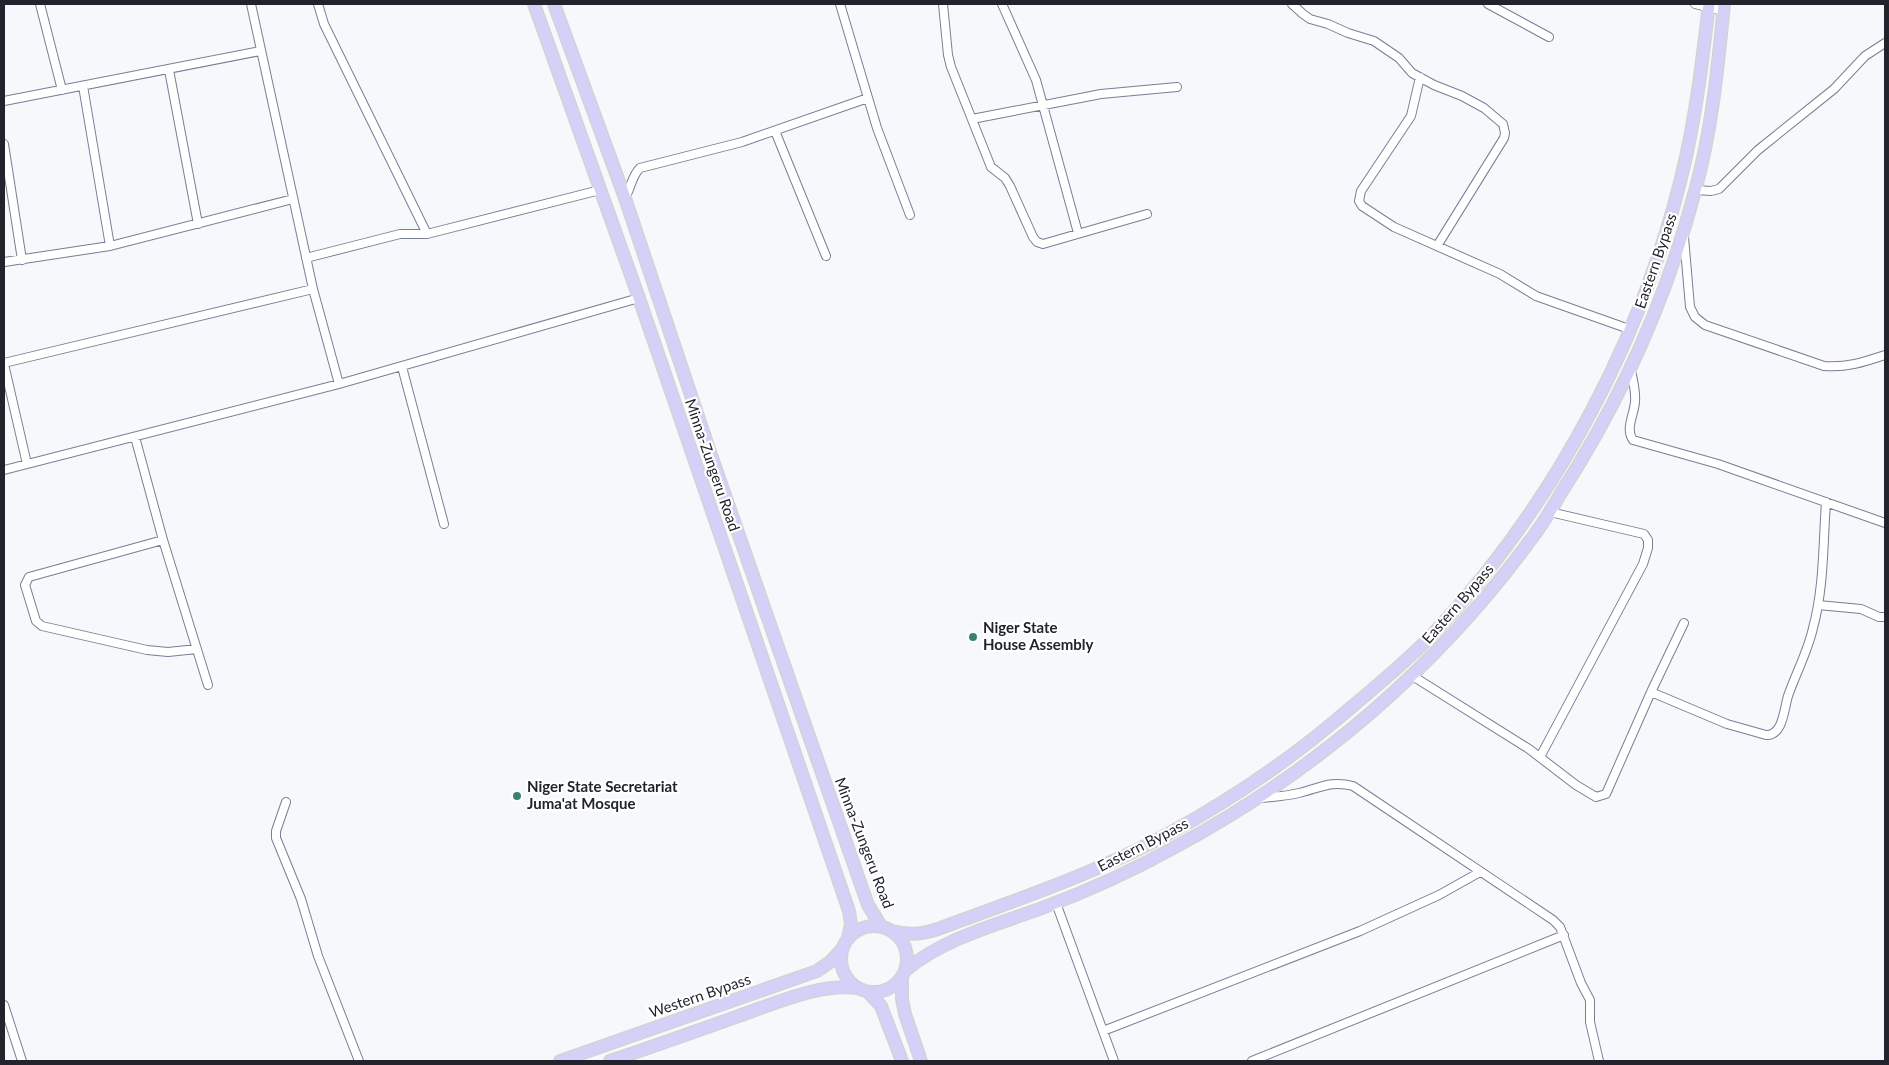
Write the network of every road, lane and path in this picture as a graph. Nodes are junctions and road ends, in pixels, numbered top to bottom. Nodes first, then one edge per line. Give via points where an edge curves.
1 (40, 4) edge
2 (250, 4) edge
3 (318, 4) edge
4 (534, 4) edge
5 (554, 4) edge
6 (840, 4) edge
7 (943, 4) edge
8 (1002, 4) edge
9 (1292, 4) edge
10 (1488, 4) edge
11 (1695, 4) edge
12 (1708, 6) edge
13 (1724, 8) edge
14 (1549, 37) dead end
15 (1885, 43) edge
16 (260, 51) junction
17 (169, 70) junction
18 (1420, 77) junction
19 (83, 86) junction
20 (1177, 87) dead end
21 (62, 90) junction
22 (868, 98) junction
23 (4, 101) edge
24 (1043, 105) junction
25 (972, 119) junction
26 (775, 131) junction
27 (4, 144) edge
28 (600, 190) junction
29 (1696, 190) junction
30 (625, 198) junction
31 (293, 199) junction
32 (910, 214) dead end
33 (1147, 214) dead end
34 (198, 224) junction
35 (1683, 232) junction
36 (1078, 233) junction
37 (427, 234) junction
38 (110, 246) junction
39 (1437, 246) junction
40 (826, 256) dead end
41 (306, 258) junction
42 (22, 260) junction
43 (4, 262) edge
44 (313, 289) junction
45 (639, 298) junction
46 (1629, 329) junction
47 (1885, 355) edge
48 (4, 364) edge
49 (402, 367) junction
50 (1630, 367) junction
51 (339, 384) junction
52 (135, 437) junction
53 (711, 455) junction
54 (694, 460) junction
55 (27, 464) junction
56 (4, 470) edge
57 (1826, 502) junction
58 (1550, 512) junction
59 (1885, 523) edge
60 (444, 524) dead end
61 (163, 540) junction
62 (1818, 605) junction
63 (1885, 617) edge
64 (1684, 623) dead end
65 (197, 648) junction
66 (1411, 675) junction
67 (208, 685) dead end
68 (1651, 692) junction
69 (1540, 757) junction
70 (1257, 798) junction
71 (286, 802) dead end
72 (1480, 872) junction
73 (1056, 903) junction
74 (887, 928) junction
75 (1564, 935) junction
76 (846, 943) junction
77 (904, 973) junction
78 (863, 990) junction
79 (4, 1005) edge
80 (1103, 1031) junction
81 (20, 1061) edge
82 (359, 1061) edge
83 (560, 1061) edge
84 (610, 1061) edge
85 (902, 1061) edge
86 (921, 1061) edge
87 (1114, 1061) edge
88 (1252, 1061) edge
89 (1599, 1061) edge

1 - 21 street
2 - 16 street
3 - 37 street via 324,24
4 - 28 main road, Minna-Zungeru Road
5 - 30 main road, Minna-Zungeru Road
6 - 22 street
7 - 25 street via 951,67
8 - 24 street via 1036,80
9 - 18 street via 1310,18 1374,41
10 - 14 street
11 - 12 street
12 - 13 street
12 - 46 main road, Eastern Bypass via 1686,157 1667,228
13 - 29 main road, Eastern Bypass via 1716,78
15 - 29 street via 1865,56 1834,89 1758,150 1719,189 1711,192
16 - 17 street
16 - 31 street
17 - 19 street
17 - 34 street
18 - 39 street via 1411,116 1361,192 1359,201 1394,227
18 - 39 street via 1484,108 1505,128 1504,138
19 - 21 street
19 - 38 street
20 - 24 street via 1114,92
21 - 23 street
22 - 26 street
22 - 32 street
24 - 25 street
24 - 36 street
25 - 36 street via 991,167 1010,186 1037,242 1043,244
26 - 30 street via 640,168 635,172
26 - 40 street
27 - 42 street
28 - 37 street
28 - 45 main road, Minna-Zungeru Road
29 - 35 main road, Eastern Bypass
30 - 53 main road, Minna-Zungeru Road
31 - 34 street
31 - 41 street
33 - 36 street
34 - 38 street
35 - 47 street via 1690,307 1695,317 1705,325 1824,366 1854,365
35 - 50 main road, Eastern Bypass via 1656,309
37 - 41 street via 400,234
38 - 42 street
39 - 46 street via 1500,274 1536,296
41 - 44 street
42 - 43 street
44 - 48 street
44 - 51 street
45 - 49 street
45 - 54 main road, Minna-Zungeru Road
46 - 74 main road, Eastern Bypass via 1594,408 1521,526 1431,637 1322,733 1248,785 1170,833 1094,870 920,935
48 - 55 street
49 - 51 street
49 - 60 street
50 - 57 street via 1635,386 1629,430 1633,440 1718,464
50 - 58 main road, Eastern Bypass via 1585,455
51 - 52 street
52 - 55 street
52 - 61 street
53 - 54 main road
53 - 74 main road, Minna-Zungeru Road via 868,905
54 - 76 main road, Minna-Zungeru Road via 850,911 851,924
55 - 56 street
57 - 59 street
57 - 62 street
58 - 66 main road, Eastern Bypass via 1484,599
58 - 69 street via 1644,534 1648,548 1643,564
61 - 65 street
61 - 65 street via 29,577 25,585 36,621 42,626 147,650 168,652
62 - 63 street via 1862,609 1880,618
62 - 68 street via 1809,642 1778,732 1772,735 1727,724
64 - 68 street
65 - 67 street
66 - 69 street
66 - 70 main road, Eastern Bypass via 1336,742
68 - 69 street via 1602,797 1596,798
70 - 72 street via 1298,794 1332,783 1353,786
70 - 73 main road, Eastern Bypass via 1177,846
71 - 82 street via 276,838
72 - 75 street via 1554,920
72 - 80 street via 1439,895 1360,931
73 - 77 main road, Eastern Bypass via 936,948
73 - 80 street
74 - 76 main road via 869,926 858,930
74 - 77 main road via 906,947 908,958
75 - 88 street
75 - 89 street via 1590,1000 1590,1022
76 - 78 main road via 841,960 843,971 849,981
76 - 83 main road, Western Bypass via 830,962 817,970
77 - 78 main road via 896,985 887,990
77 - 86 main road via 902,998 905,1014
78 - 84 main road via 843,986 827,988
78 - 85 main road via 881,1006
79 - 81 street
80 - 87 street

